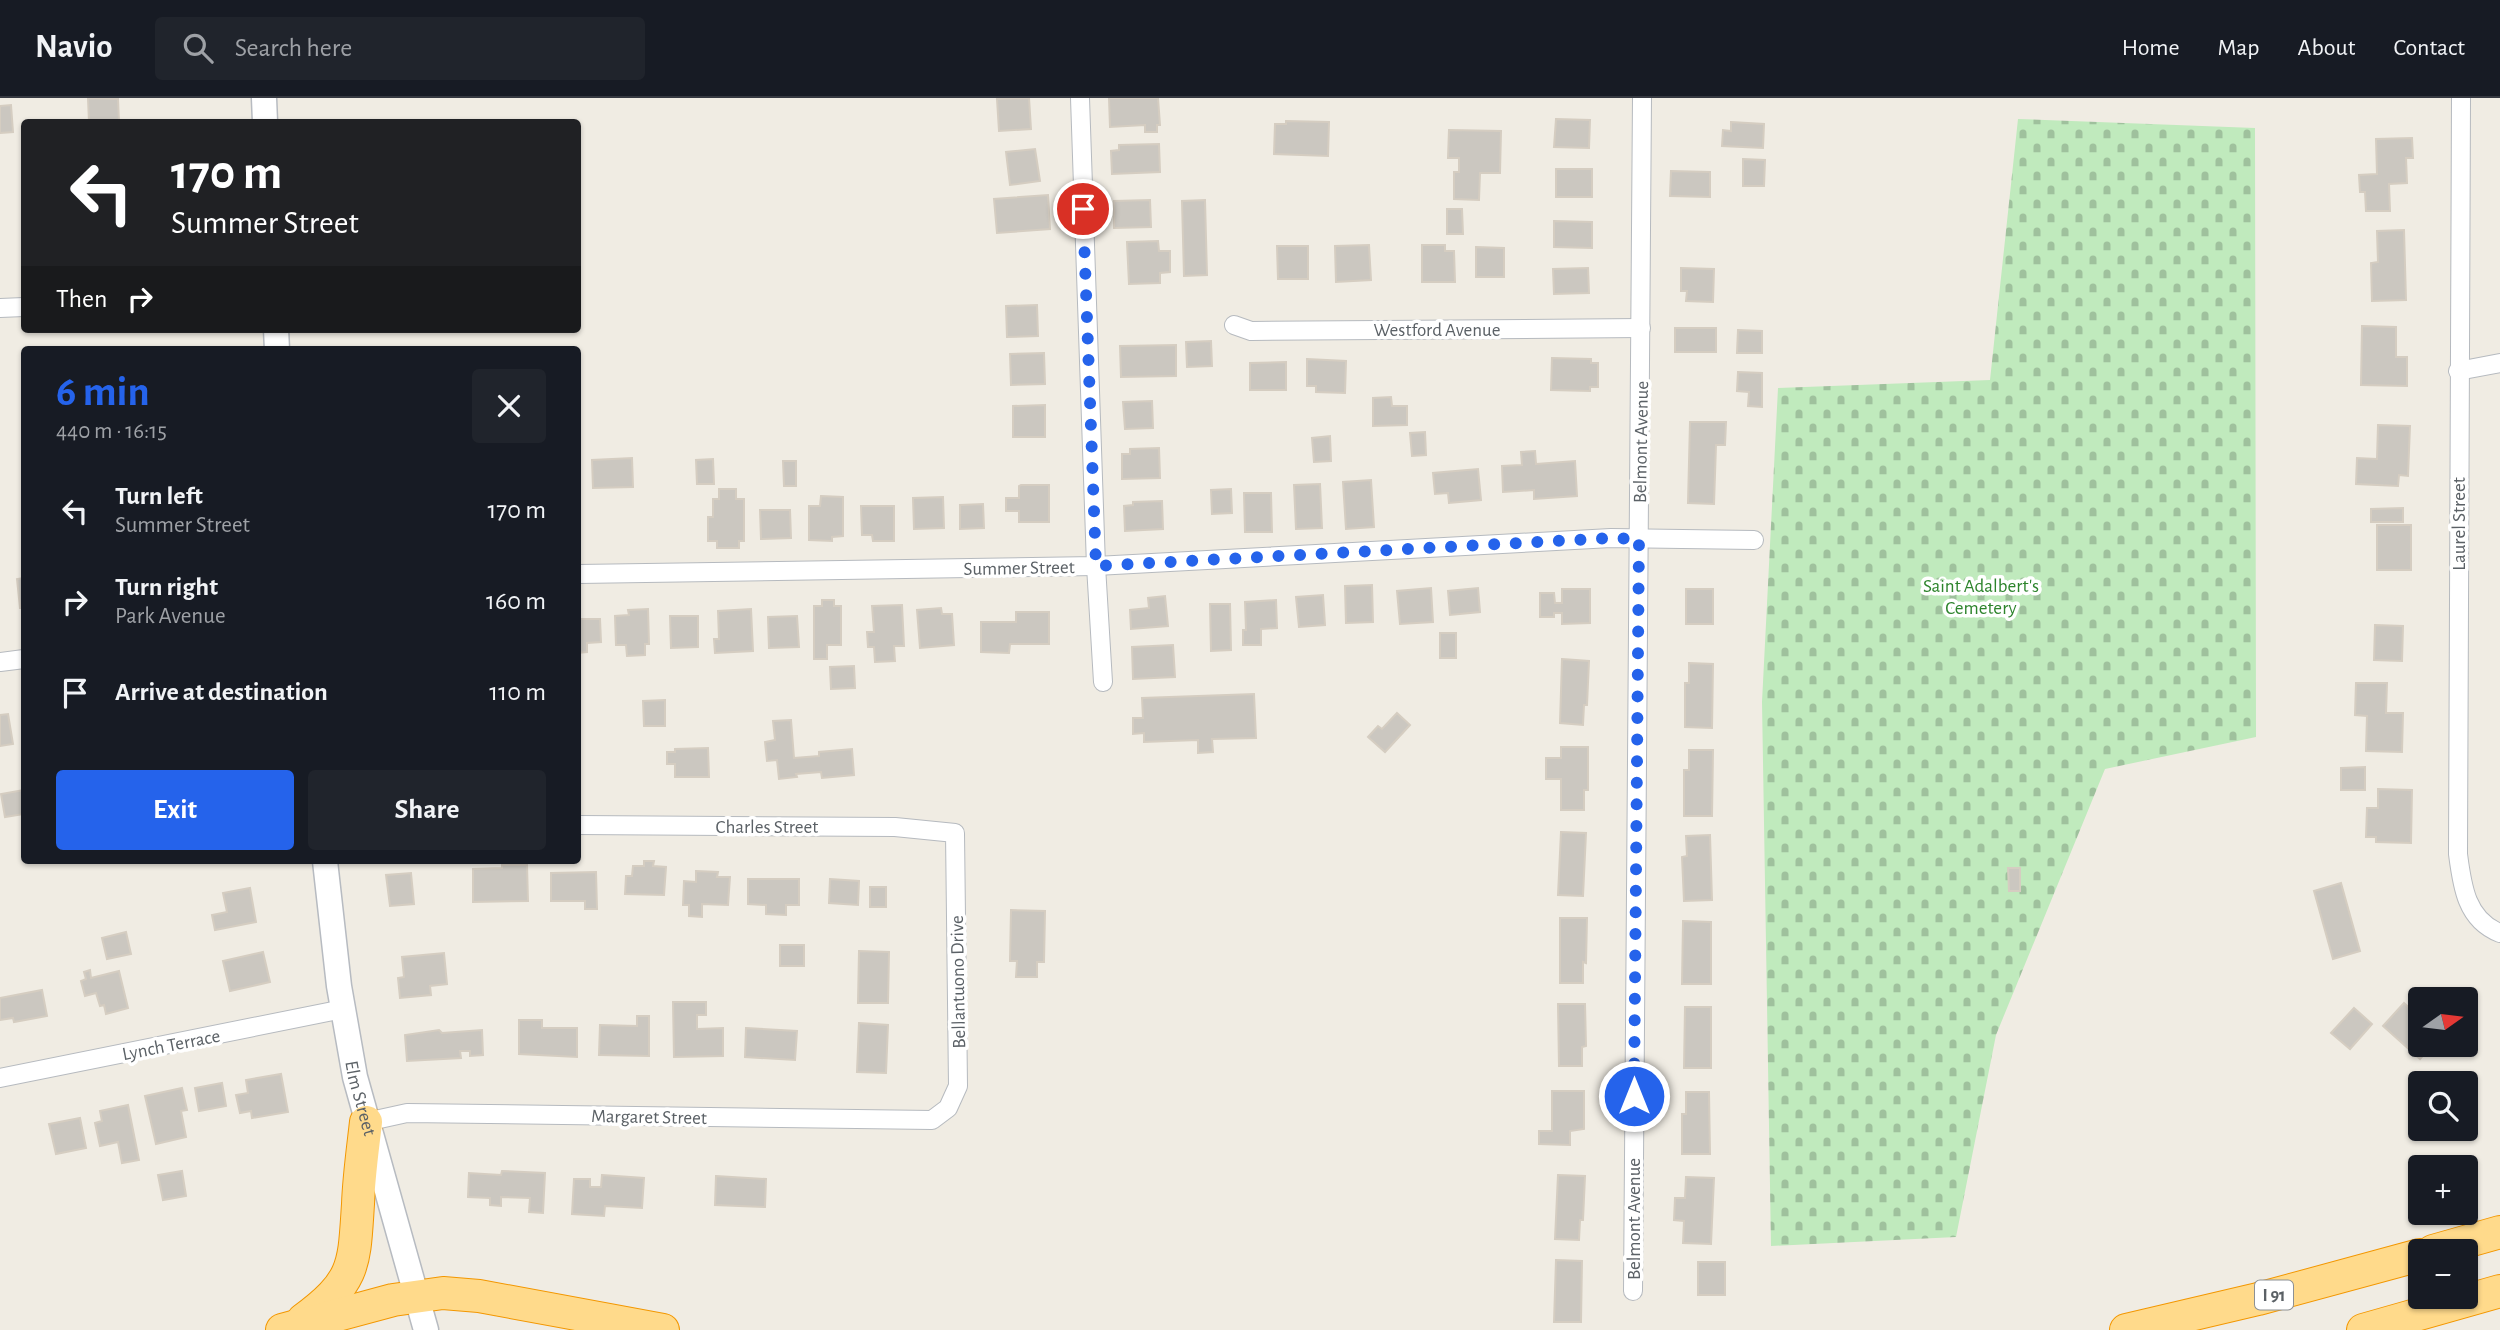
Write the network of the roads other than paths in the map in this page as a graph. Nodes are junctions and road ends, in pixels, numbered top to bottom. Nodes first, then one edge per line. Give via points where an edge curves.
1 (264, 98) edge
2 (1080, 98) edge
3 (1642, 98) edge
4 (2460, 98) edge
5 (265, 119) edge
6 (21, 307) edge
7 (0, 308) edge
8 (1234, 325) dead end
9 (1641, 328) junction
10 (2500, 363) edge
11 (2458, 371) junction
12 (1639, 539) junction
13 (1754, 540) dead end
14 (1096, 566) junction
15 (581, 574) edge
16 (21, 659) edge
17 (0, 662) edge
18 (1103, 682) dead end
19 (581, 825) edge
20 (955, 833) joint
21 (325, 864) edge
22 (2500, 933) edge
23 (343, 1009) junction
24 (0, 1078) edge
25 (932, 1120) joint
26 (366, 1122) junction
27 (2500, 1232) edge
28 (2475, 1239) edge
29 (2408, 1258) edge
30 (1633, 1291) dead end
31 (2500, 1291) edge
32 (415, 1296) junction
33 (287, 1328) edge
34 (426, 1330) edge
35 (663, 1330) edge
36 (2126, 1330) edge
37 (2363, 1330) edge

1 - 5 main road
2 - 14 street
3 - 9 street, Belmont Avenue
4 - 11 street, Laurel Street
6 - 7 street
8 - 9 street, Westford Avenue via 1251,331
9 - 12 street, Belmont Avenue
10 - 11 street
11 - 22 street, Laurel Street via 2458,854 2464,896 2479,918
12 - 13 street, Summer Street
12 - 14 street, Summer Street
12 - 30 street, Belmont Avenue
14 - 15 street, Summer Street
14 - 18 street
16 - 17 street
19 - 20 street, Charles Street via 895,827
20 - 25 street, Bellantuono Drive via 958,1086 948,1108
21 - 23 main road, Elm Street
23 - 24 street, Lynch Terrace
23 - 26 main road, Elm Street
25 - 26 street, Margaret Street via 407,1113
26 - 32 main road, Elm Street
26 - 33 highway via 352,1264 331,1296
27 - 28 highway
29 - 36 highway, I 91
31 - 37 highway
32 - 33 highway
32 - 34 main road, Elm Street
32 - 35 highway via 468,1294

